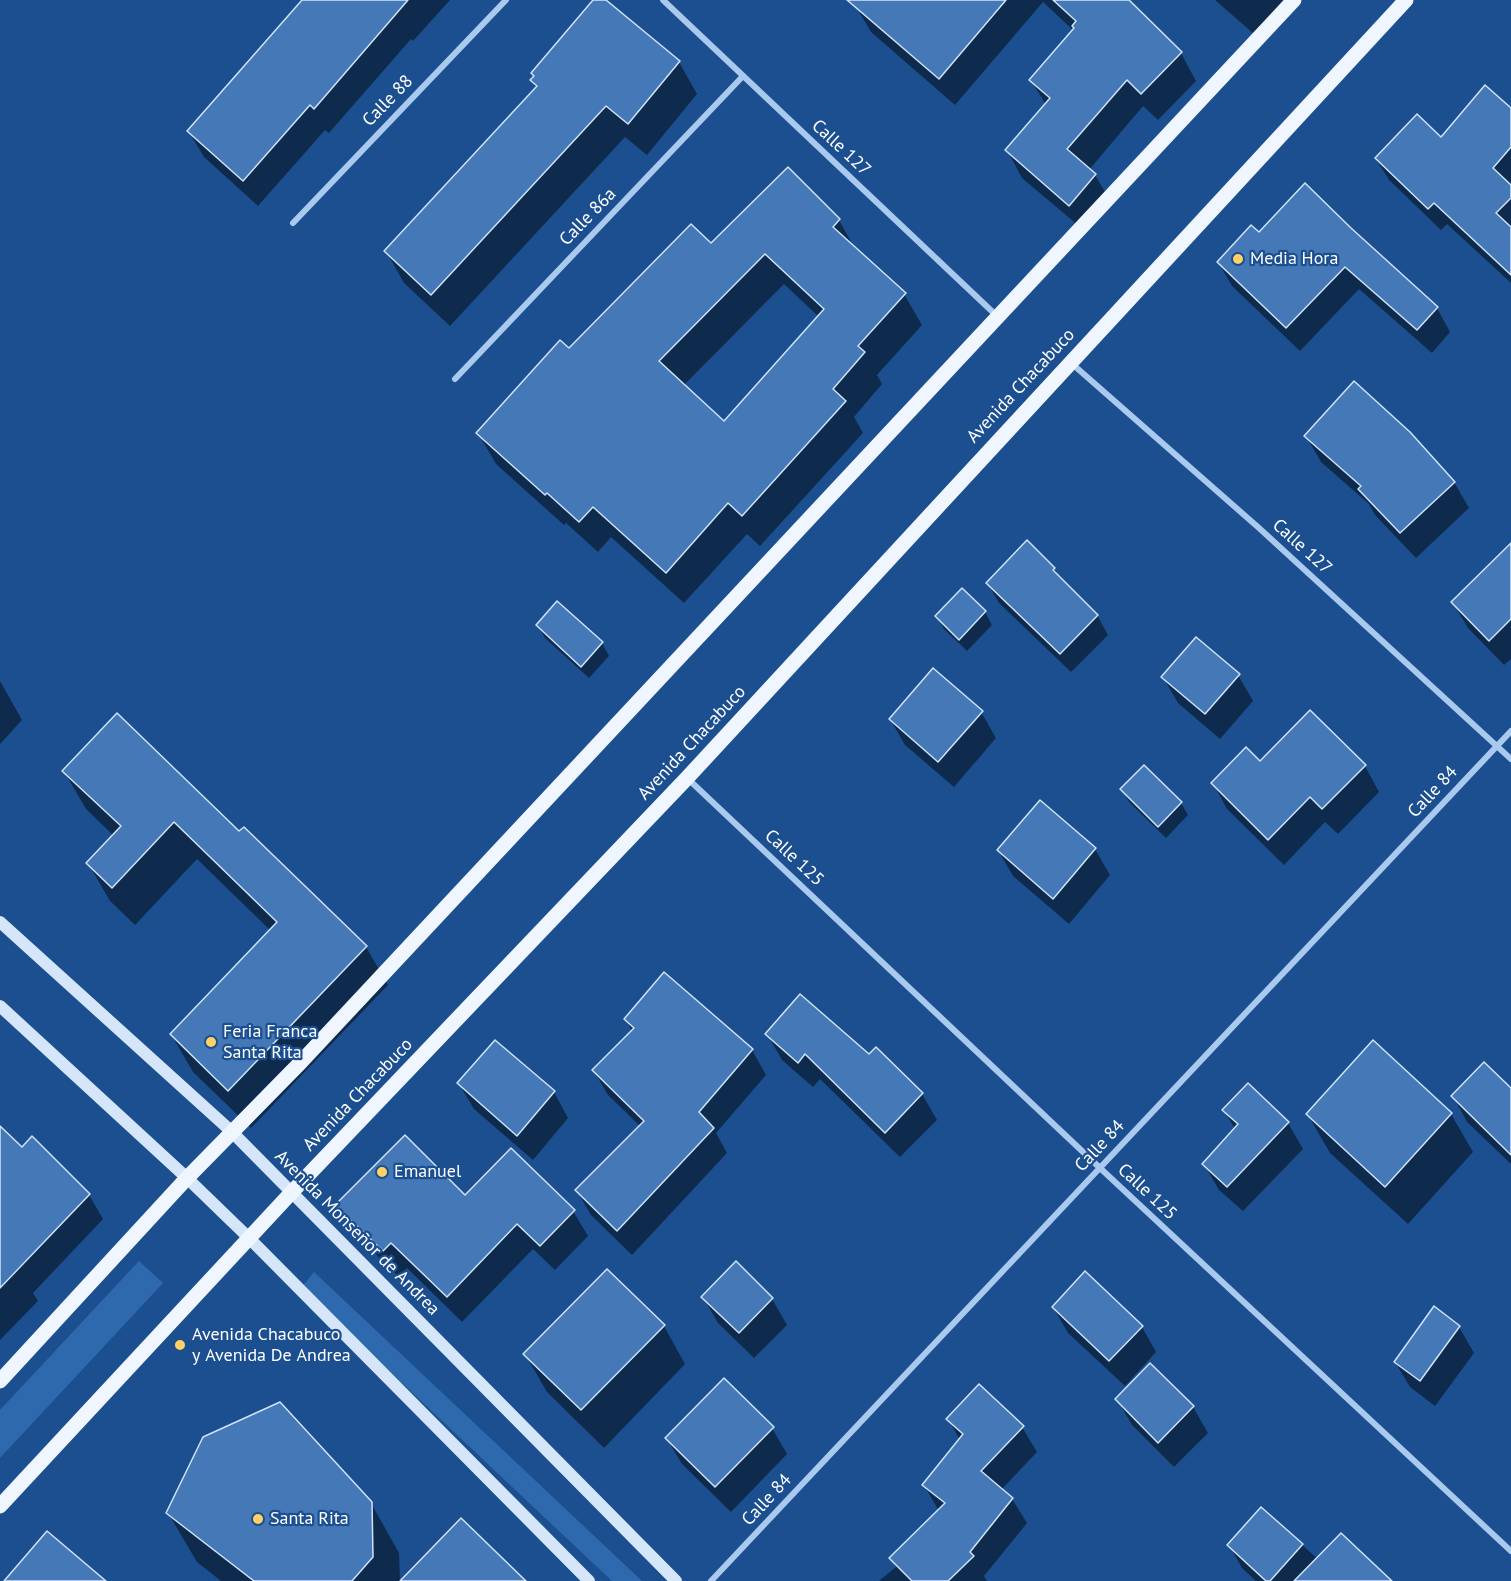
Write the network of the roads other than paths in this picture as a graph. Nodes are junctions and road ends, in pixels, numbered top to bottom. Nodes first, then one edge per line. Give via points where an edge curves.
1 (506, 0) edge
2 (663, 0) edge
3 (1294, 0) edge
4 (1406, 0) edge
5 (743, 76) junction
6 (293, 224) dead end
7 (999, 318) junction
8 (1070, 362) junction
9 (454, 379) dead end
10 (1511, 731) edge
11 (1497, 746) junction
12 (1511, 759) edge
13 (687, 778) junction
14 (0, 922) edge
15 (0, 1006) edge
16 (231, 1131) junction
17 (1100, 1168) junction
18 (187, 1178) junction
19 (291, 1193) junction
20 (249, 1238) junction
21 (0, 1380) edge
22 (0, 1506) edge
23 (1511, 1551) edge
24 (589, 1581) edge
25 (676, 1581) edge
26 (711, 1581) edge

1 - 6 street, Calle 88
2 - 5 street, Calle 127
3 - 7 main road
4 - 8 main road, Avenida Chacabuco
5 - 7 street, Calle 127
5 - 9 street, Calle 86a
7 - 16 main road via 309,1053
8 - 11 street, Calle 127
8 - 13 main road, Avenida Chacabuco
10 - 11 street, Calle 84
11 - 12 street, Calle 127
11 - 17 street, Calle 84
13 - 17 street, Calle 125
13 - 19 main road, Avenida Chacabuco
14 - 16 main road, Avenida Monseñor de Andrea
15 - 18 main road
16 - 18 main road
16 - 19 main road, Avenida Monseñor de Andrea
17 - 23 street, Calle 125
17 - 26 street, Calle 84
18 - 20 main road
18 - 21 main road
19 - 20 main road, Avenida Chacabuco
19 - 25 main road, Avenida Monseñor de Andrea
20 - 22 main road, Avenida Chacabuco
20 - 24 main road

